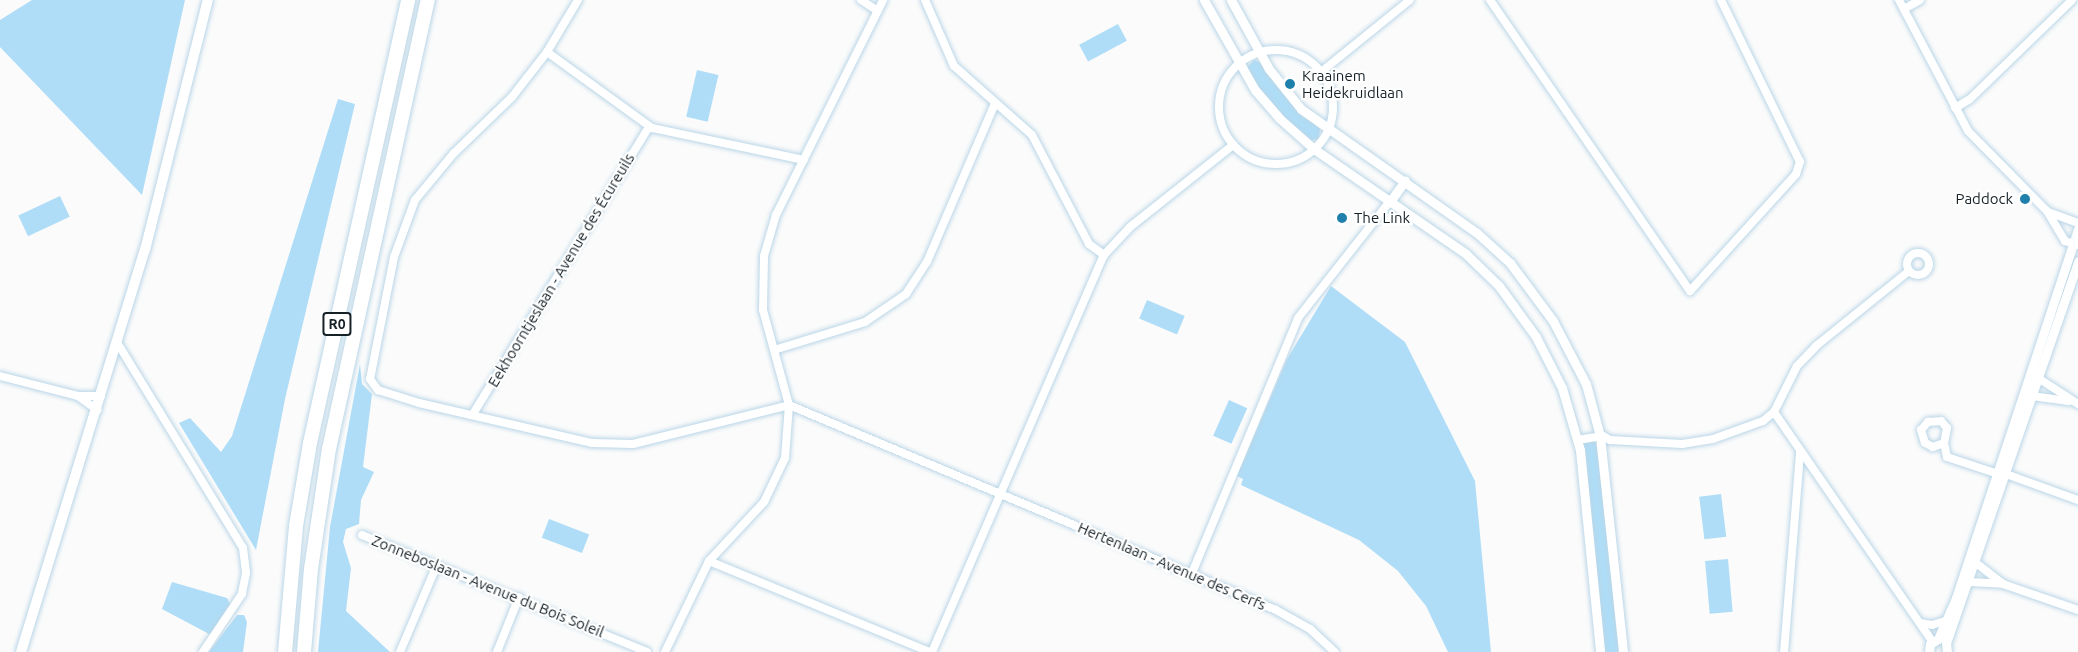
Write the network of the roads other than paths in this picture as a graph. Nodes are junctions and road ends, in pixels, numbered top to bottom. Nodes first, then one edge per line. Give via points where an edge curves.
1 (208, 0) edge
2 (408, 0) edge
3 (428, 0) edge
4 (578, 0) edge
5 (861, 0) edge
6 (883, 0) edge
7 (925, 0) edge
8 (1204, 0) edge
9 (1231, 0) edge
10 (1410, 0) edge
11 (1490, 0) edge
12 (1721, 0) edge
13 (1899, 0) edge
14 (1920, 0) edge
15 (2072, 0) edge
16 (1904, 9) junction
17 (878, 11) junction
18 (547, 52) junction
19 (1259, 52) junction
20 (1239, 64) junction
21 (1321, 72) junction
22 (995, 103) junction
23 (1954, 108) junction
24 (649, 127) junction
25 (1329, 130) junction
26 (1233, 145) junction
27 (1314, 149) junction
28 (804, 160) junction
29 (1405, 182) junction
30 (1391, 200) junction
31 (2047, 211) junction
32 (2078, 223) edge
33 (2078, 229) edge
34 (2076, 244) edge
35 (1104, 255) junction
36 (2078, 261) edge
37 (1909, 271) dead end
38 (118, 344) junction
39 (774, 350) junction
40 (1, 374) edge
41 (2038, 378) junction
42 (78, 396) junction
43 (102, 396) junction
44 (2032, 396) junction
45 (2074, 402) edge
46 (789, 405) junction
47 (97, 410) junction
48 (1774, 412) junction
49 (473, 414) junction
50 (1600, 436) junction
51 (1577, 440) junction
52 (1944, 443) dead end
53 (1800, 451) junction
54 (2002, 474) junction
55 (1000, 493) junction
56 (2078, 500) edge
57 (362, 535) dead end
58 (709, 561) junction
59 (1976, 563) junction
60 (436, 565) junction
61 (1192, 573) junction
62 (1970, 582) junction
63 (2003, 584) junction
64 (519, 597) junction
65 (2078, 610) edge
66 (1948, 620) junction
67 (1920, 623) junction
68 (1941, 644) edge
69 (21, 652) edge
70 (202, 652) edge
71 (285, 652) edge
72 (304, 652) edge
73 (400, 652) edge
74 (497, 652) edge
75 (647, 652) edge
76 (665, 652) edge
77 (931, 652) edge
78 (1335, 652) edge
79 (1600, 652) edge
80 (1623, 652) edge
81 (1784, 652) edge
82 (1929, 652) edge

1 - 38 main road
2 - 71 highway, R0 via 310,443 296,526
3 - 72 highway, R0 via 329,449 312,559
4 - 18 street
5 - 17 street
6 - 17 street
7 - 22 street via 954,66
8 - 20 street
9 - 19 street
10 - 21 street
11 - 12 street via 1690,291 1796,174 1800,162
13 - 16 street
14 - 16 street
15 - 23 street via 1970,99
16 - 23 street
17 - 28 street
18 - 24 street
18 - 49 street via 512,97 454,153 416,200 394,257 370,379 378,390
19 - 20 street
19 - 21 street via 1295,53
19 - 25 street via 1292,99
20 - 26 street via 1229,76 1220,100 1220,118
20 - 27 street via 1266,105
21 - 25 street via 1332,94 1334,109
22 - 35 street via 1032,135 1089,244
22 - 39 street via 927,262 906,294 866,322
23 - 31 street via 1981,146
24 - 28 street
24 - 49 street, Eekhoorntjeslaan - Avenue des Écureuils
25 - 27 street
25 - 29 street
26 - 27 street via 1248,158 1280,165 1299,161
26 - 35 street via 1130,227
27 - 30 street
28 - 39 street via 777,215 764,256 763,310
29 - 30 street
29 - 50 street via 1492,246 1534,293 1579,369
30 - 51 street via 1466,254 1508,297 1550,361
30 - 61 street via 1298,318
31 - 32 street
31 - 34 street via 2065,241
33 - 34 street
34 - 54 street
35 - 55 street
36 - 41 street
37 - 48 street via 1816,346 1797,366
38 - 43 main road
38 - 70 street via 243,548 246,573 242,594
39 - 46 street
40 - 42 street
41 - 44 street
41 - 45 street
42 - 43 street
42 - 47 street
43 - 47 main road
44 - 45 street
44 - 54 street
46 - 49 street via 633,444 592,443
46 - 55 street, Hertenlaan - Avenue des Cerfs
46 - 58 street via 788,445 775,484
47 - 69 main road
48 - 50 street via 1751,428 1682,444
48 - 53 street
50 - 51 street
50 - 80 street
51 - 79 street
52 - 54 street via 1947,457
53 - 67 street
53 - 81 street
54 - 56 street
54 - 59 street
54 - 66 street
55 - 61 street, Hertenlaan - Avenue des Cerfs
55 - 77 street
57 - 60 street, Zonneboslaan - Avenue du Bois Soleil
58 - 76 street
58 - 77 street
59 - 62 street
59 - 63 street
60 - 64 street, Zonneboslaan - Avenue du Bois Soleil
60 - 73 street
61 - 78 street, Hertenlaan - Avenue des Cerfs via 1299,622
62 - 63 street
62 - 68 street
63 - 65 street
64 - 74 street
64 - 75 street, Zonneboslaan - Avenue du Bois Soleil
66 - 67 street via 1932,626
66 - 68 street
67 - 68 street
68 - 82 street

